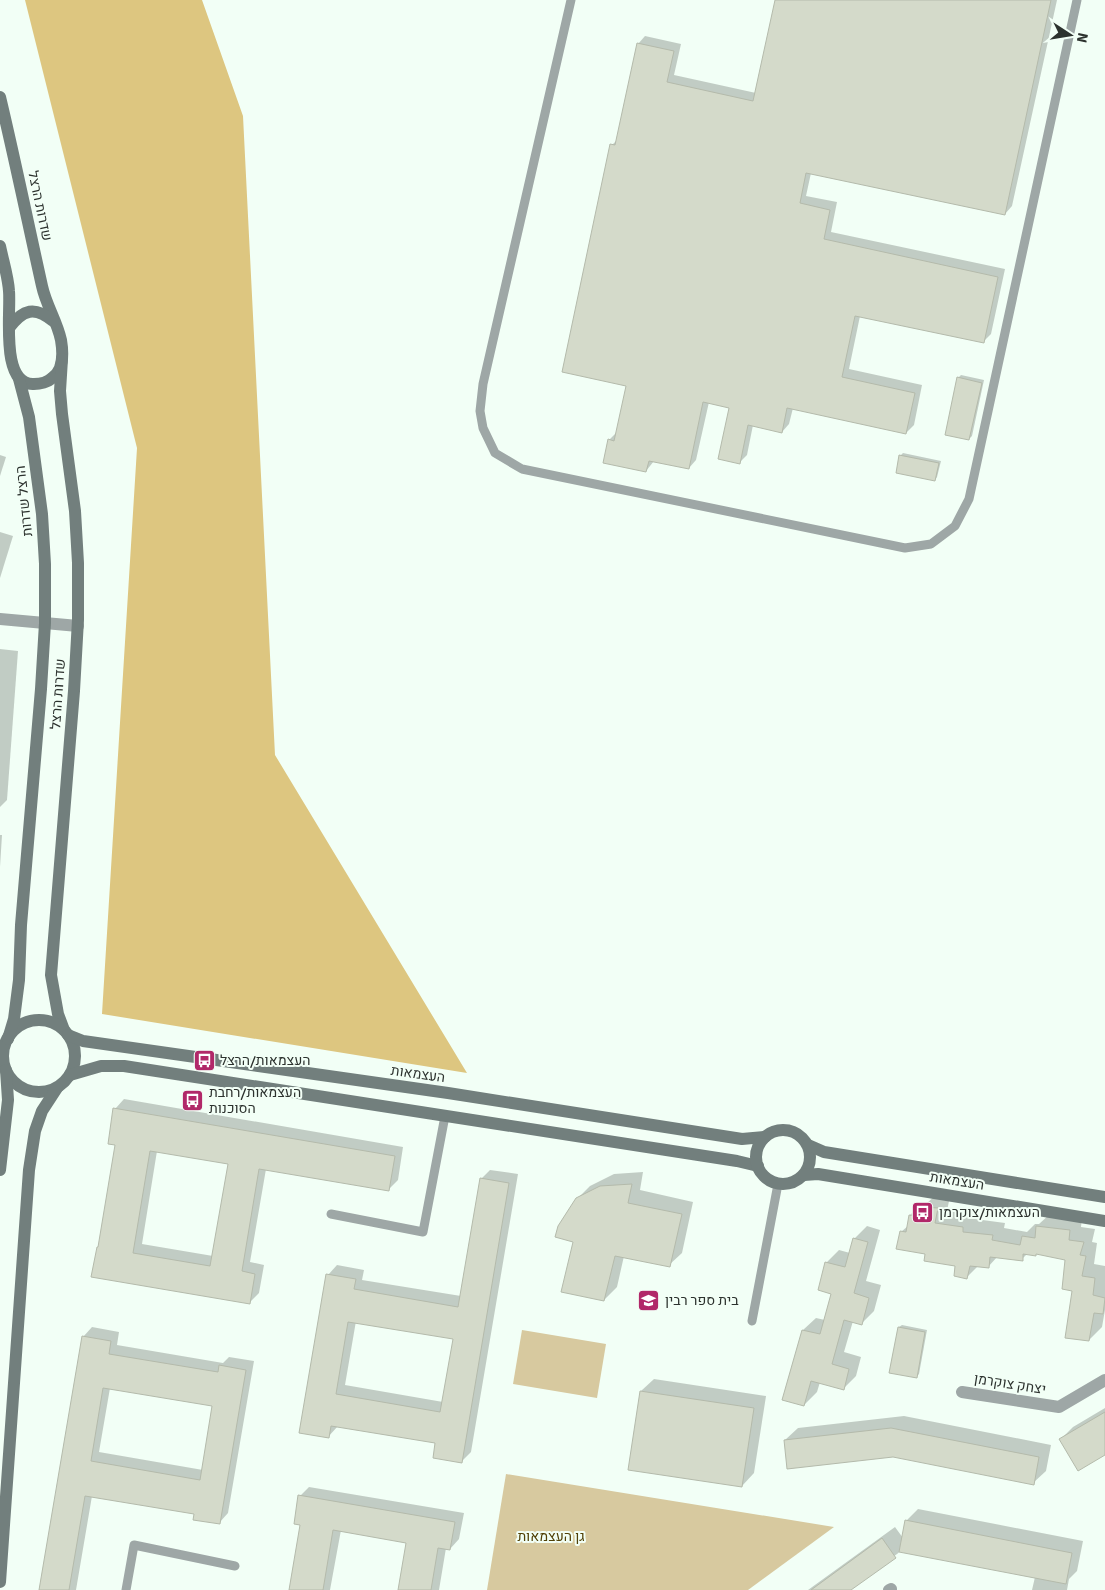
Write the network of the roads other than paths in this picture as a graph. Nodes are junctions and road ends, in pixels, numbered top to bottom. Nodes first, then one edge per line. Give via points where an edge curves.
1 (571, 0) edge
2 (1077, 0) edge
3 (0, 97) edge
4 (0, 246) edge
5 (53, 321) junction
6 (9, 328) junction
7 (4, 347) edge
8 (62, 359) junction
9 (19, 378) junction
10 (0, 619) edge
11 (44, 623) junction
12 (78, 626) junction
13 (66, 1032) junction
14 (8, 1039) junction
15 (5, 1065) junction
16 (70, 1075) junction
17 (57, 1088) junction
18 (444, 1116) junction
19 (765, 1137) junction
20 (808, 1145) junction
21 (758, 1166) junction
22 (0, 1170) edge
23 (804, 1176) junction
24 (778, 1184) junction
25 (1105, 1198) edge
26 (331, 1214) dead end
27 (1105, 1221) edge
28 (752, 1321) dead end
29 (1105, 1380) edge
30 (962, 1392) dead end
31 (235, 1566) dead end
32 (0, 1582) edge
33 (126, 1590) edge

1 - 2 lane via 483,384 480,411 483,428 495,453 522,470 905,548 931,544 955,526 969,499
3 - 5 main road, שדרות הרצל via 42,288
4 - 6 main road via 9,288
5 - 6 main road via 43,312 35,311 16,318
5 - 8 main road via 61,340
6 - 7 main road
7 - 9 main road
8 - 9 main road via 60,370 52,379 29,384
8 - 12 main road, שדרות הרצל via 60,391 76,537
9 - 11 main road, הרצל שדרות via 29,417 42,514
10 - 11 street
11 - 12 street
11 - 14 main road, שדרות הרצל via 19,980
12 - 13 main road, שדרות הרצל via 51,975 58,1014
13 - 14 main road via 55,1024 34,1021 24,1024
13 - 16 main road via 75,1055
13 - 19 main road, העצמאות via 83,1041 742,1139
14 - 15 main road
15 - 17 main road via 12,1079 25,1089 47,1092
15 - 22 main road via 8,1100
16 - 17 main road
16 - 18 main road via 101,1066 124,1066
17 - 32 main road via 42,1110 29,1170
18 - 21 main road
18 - 26 lane via 423,1232
19 - 20 main road via 786,1129 802,1136
19 - 21 main road via 757,1148
20 - 23 main road via 811,1160
20 - 25 main road, העצמאות via 824,1152
21 - 24 main road via 762,1174
23 - 24 main road via 788,1184
23 - 27 main road, העצמאות via 818,1174
24 - 28 lane
29 - 30 street, יצחק צוקרמן via 1060,1408
31 - 33 lane via 134,1546

